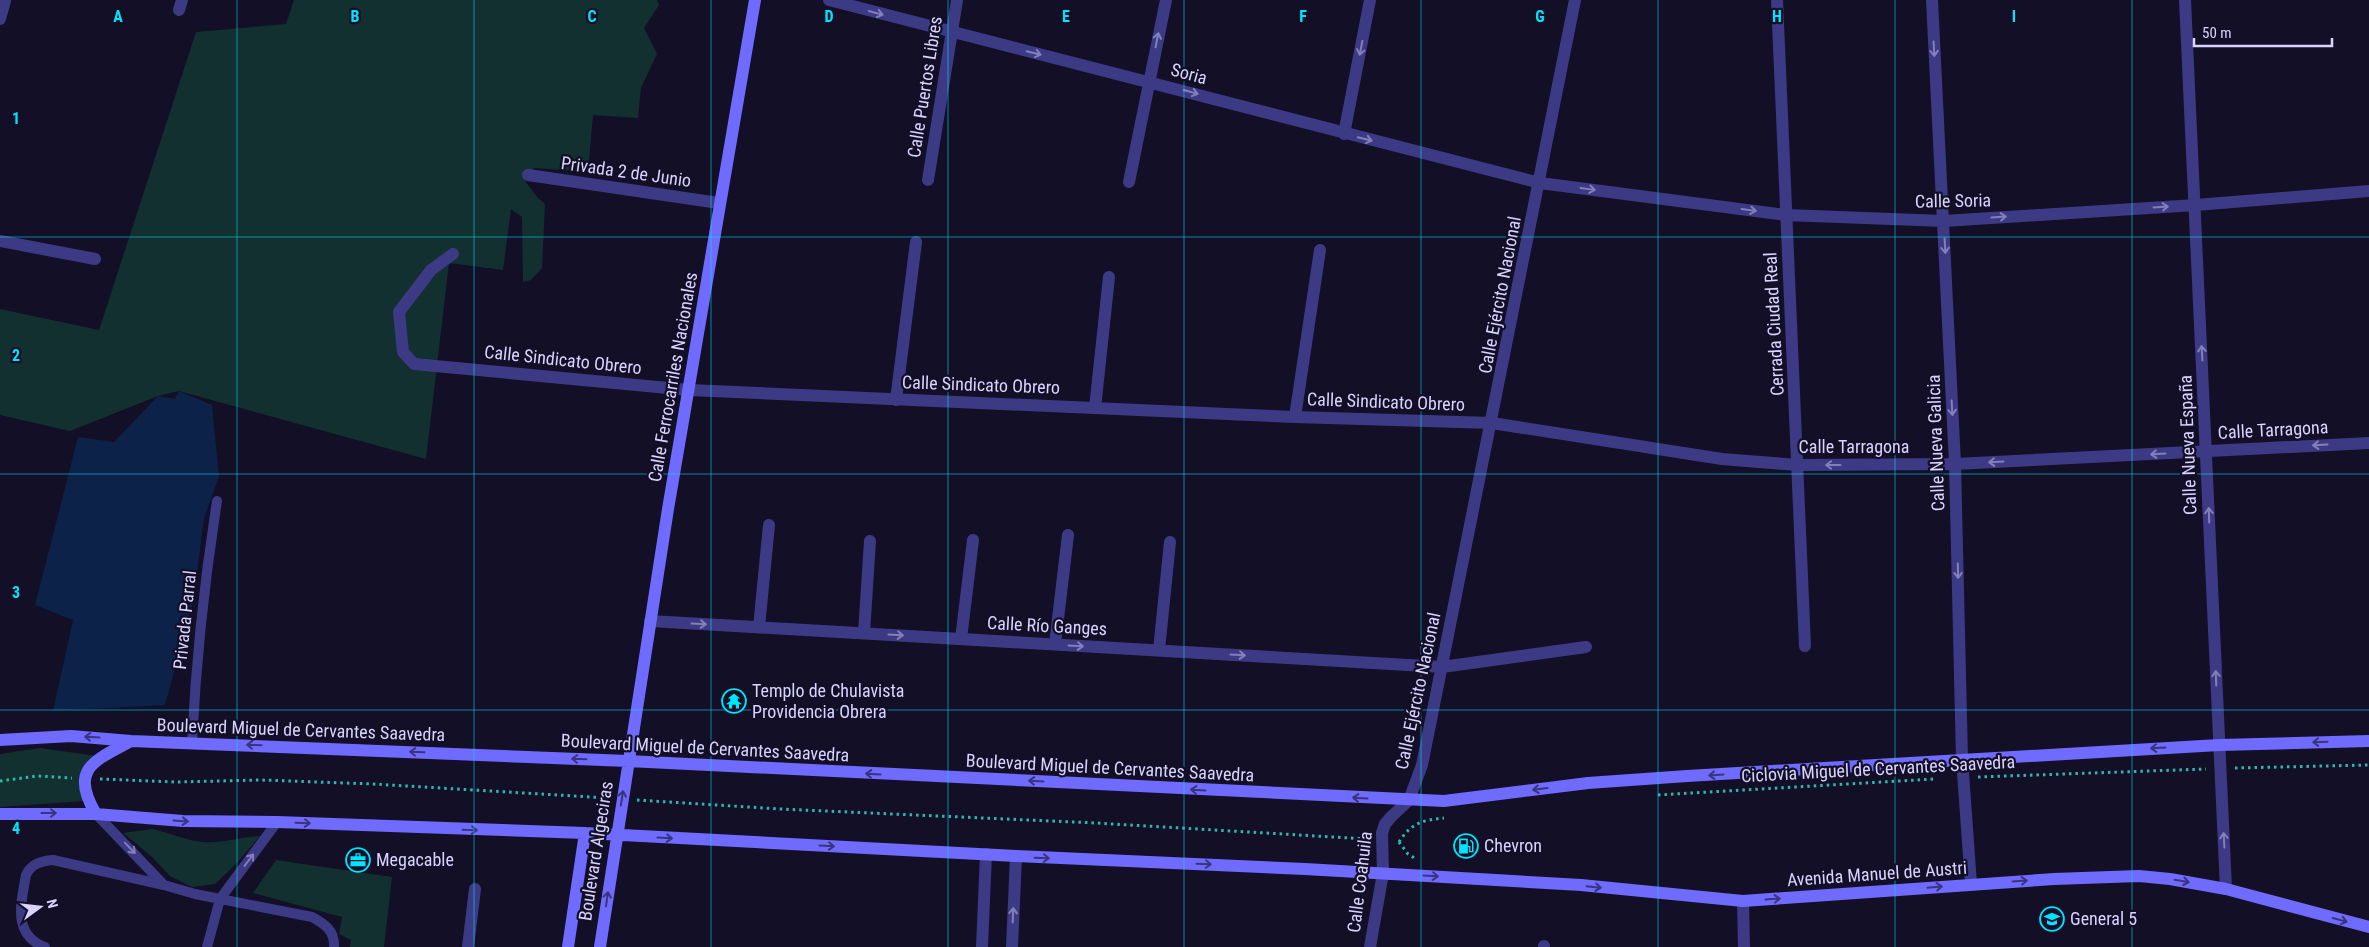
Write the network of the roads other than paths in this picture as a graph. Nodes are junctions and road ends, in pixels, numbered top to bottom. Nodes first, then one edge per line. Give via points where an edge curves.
1 (3, 0) edge
2 (755, 0) edge
3 (829, 0) edge
4 (957, 0) edge
5 (1166, 0) edge
6 (1370, 0) edge
7 (1575, 0) edge
8 (1776, 0) edge
9 (1932, 0) edge
10 (2185, 0) edge
11 (0, 19) edge
12 (951, 32) junction
13 (1149, 81) junction
14 (1344, 134) junction
15 (528, 175) dead end
16 (928, 180) dead end
17 (1129, 182) dead end
18 (1540, 183) junction
19 (2369, 191) edge
20 (719, 203) junction
21 (2196, 205) junction
22 (1786, 215) junction
23 (1944, 221) junction
24 (0, 241) edge
25 (916, 242) dead end
26 (1320, 250) dead end
27 (453, 254) dead end
28 (95, 259) dead end
29 (1109, 277) dead end
30 (689, 390) junction
31 (896, 400) junction
32 (1095, 408) junction
33 (1296, 417) junction
34 (1492, 423) junction
35 (2369, 443) edge
36 (2206, 451) junction
37 (1955, 464) junction
38 (1797, 465) junction
39 (217, 501) dead end
40 (770, 525) dead end
41 (1068, 535) dead end
42 (973, 540) dead end
43 (870, 542) dead end
44 (1170, 542) dead end
45 (650, 621) junction
46 (759, 627) junction
47 (864, 633) junction
48 (961, 639) junction
49 (1055, 644) junction
50 (1805, 646) dead end
51 (1586, 647) dead end
52 (1160, 650) junction
53 (1442, 667) junction
54 (0, 740) edge
55 (131, 741) junction
56 (2369, 741) edge
57 (192, 742) junction
58 (2218, 745) junction
59 (1962, 759) junction
60 (628, 761) junction
61 (1409, 800) junction
62 (0, 814) edge
63 (96, 814) junction
64 (277, 822) junction
65 (585, 833) junction
66 (616, 835) junction
67 (986, 854) junction
68 (1016, 856) junction
69 (1383, 873) junction
70 (1971, 884) junction
71 (164, 885) junction
72 (475, 889) dead end
73 (2226, 889) junction
74 (220, 899) junction
75 (1743, 901) junction
76 (2369, 928) edge
77 (45, 947) edge
78 (207, 947) edge
79 (334, 947) edge
80 (468, 947) edge
81 (568, 947) edge
82 (600, 947) edge
83 (982, 947) edge
84 (1012, 947) edge
85 (1370, 947) edge
86 (1744, 947) edge

1 - 11 street
2 - 20 main road, Calle Ferrocarriles Nacionales
3 -> 12 street, Soria
4 - 12 street, Calle Puertos Libres
13 -> 5 street
6 -> 14 street
7 - 18 street, Calle Ejército Nacional
8 - 22 street, Cerrada Ciudad Real
9 -> 23 street, Calle Nueva Galicia
10 - 21 street, Calle Nueva España
12 -> 13 street, Soria
12 - 16 street, Calle Puertos Libres
13 -> 14 street, Soria
13 - 17 street
14 -> 18 street, Soria
15 - 20 street, Privada 2 de Junio
18 -> 22 street, Calle Soria
18 - 34 street, Calle Ejército Nacional
19 - 21 street, Calle Soria
20 - 30 main road, Calle Ferrocarriles Nacionales
23 -> 21 street, Calle Soria
36 -> 21 street, Calle Nueva España
22 - 23 street, Calle Soria
22 - 38 street, Cerrada Ciudad Real
23 -> 37 street, Calle Nueva Galicia
24 - 28 street
25 - 31 street
26 - 33 street
27 - 30 street, Calle Sindicato Obrero via 431,270 399,312 403,352 414,364
29 - 32 street
30 - 31 street, Calle Sindicato Obrero
30 - 45 main road, Calle Ferrocarriles Nacionales
31 - 32 street, Calle Sindicato Obrero
32 - 33 street, Calle Sindicato Obrero
33 - 34 street, Calle Sindicato Obrero
34 - 38 street, Calle Tarragona via 1722,459
34 - 53 street, Calle Ejército Nacional
35 -> 36 street, Calle Tarragona
36 -> 37 street, Calle Tarragona
58 -> 36 street, Calle Nueva España
37 -> 38 street, Calle Tarragona
37 -> 59 street, Calle Nueva Galicia
38 - 50 street, Cerrada Ciudad Real
39 - 57 lane, Privada Parral via 201,607
40 - 46 street
41 - 49 street
42 - 48 street
43 - 47 street
44 - 52 street
45 -> 46 street, Calle Río Ganges
45 - 60 main road, Calle Ferrocarriles Nacionales
46 - 47 street, Calle Río Ganges
47 -> 48 street, Calle Río Ganges
48 - 49 street, Calle Río Ganges
49 -> 52 street, Calle Río Ganges
51 - 53 street, Calle Río Ganges
52 -> 53 street, Calle Río Ganges
53 - 61 street, Calle Ejército Nacional via 1422,765
55 -> 54 main road, Boulevard Miguel de Cervantes Saavedra via 71,736
55 - 57 main road, Boulevard Miguel de Cervantes Saavedra
55 - 63 main road via 91,765 85,778 86,797
56 -> 58 main road, Boulevard Miguel de Cervantes Saavedra
60 -> 57 main road, Boulevard Miguel de Cervantes Saavedra
58 -> 59 main road, Boulevard Miguel de Cervantes Saavedra
73 -> 58 street, Calle Nueva España
59 -> 61 main road, Boulevard Miguel de Cervantes Saavedra via 1588,783 1444,801
59 - 70 street, Calle Nueva Galicia
61 -> 60 main road, Boulevard Miguel de Cervantes Saavedra
66 -> 60 main road, Boulevard Algeciras
61 - 69 street, Calle Coahuila via 1385,824
62 -> 63 main road
63 -> 64 main road via 183,821
63 -> 71 lane
64 -> 65 main road
74 -> 64 lane
65 - 66 main road
65 - 81 main road, Boulevard Algeciras
66 -> 67 main road
82 -> 66 main road, Boulevard Algeciras
67 - 68 main road
67 - 83 street
68 -> 69 main road
84 -> 68 street
69 -> 75 main road, Avenida Manuel de Austri via 1581,885
69 - 85 street, Calle Coahuila
70 -> 73 main road, Avenida Manuel de Austri via 2138,876
75 -> 70 main road, Avenida Manuel de Austri
71 - 74 lane
71 - 77 lane via 53,860 37,863 26,876 21,923 28,937
72 - 80 street
73 -> 76 main road, Avenida Manuel de Austri
74 - 78 lane
74 - 79 lane via 312,917 328,927
75 - 86 street

